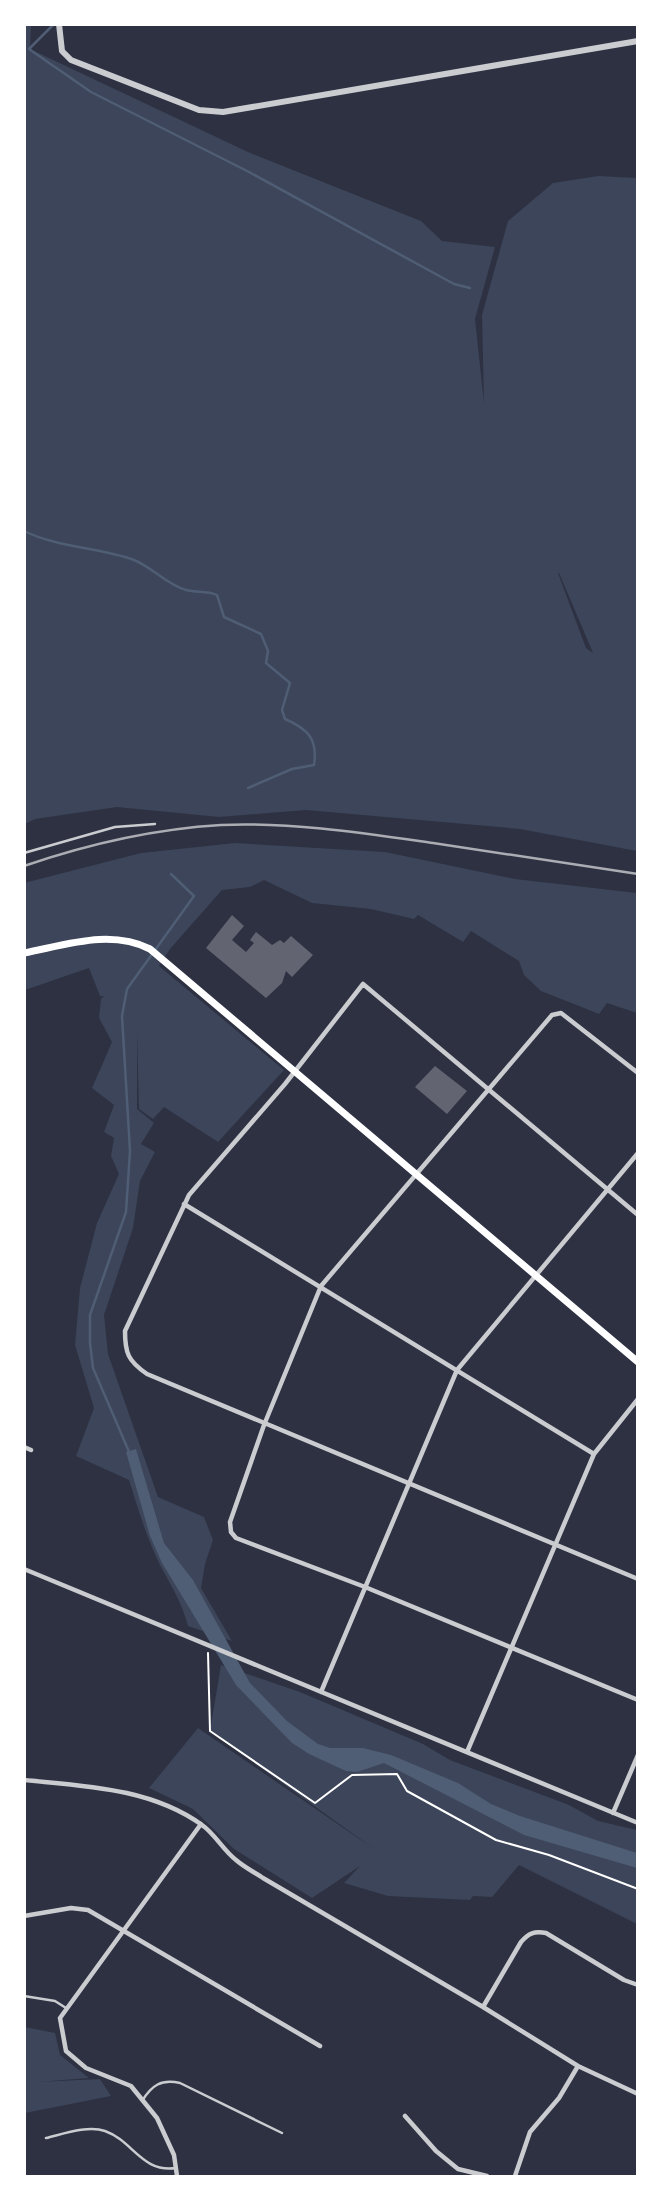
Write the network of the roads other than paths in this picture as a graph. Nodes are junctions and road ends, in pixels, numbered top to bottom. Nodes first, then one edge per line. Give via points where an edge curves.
1 (60, 24) edge
2 (638, 41) edge
3 (155, 824) dead end
4 (24, 853) edge
5 (24, 953) edge
6 (294, 1073) junction
7 (638, 1073) edge
8 (487, 1089) junction
9 (638, 1153) edge
10 (414, 1174) junction
11 (607, 1189) junction
12 (184, 1204) junction
13 (638, 1215) edge
14 (535, 1275) junction
15 (321, 1286) junction
16 (638, 1362) edge
17 (457, 1370) junction
18 (638, 1399) edge
19 (264, 1425) junction
20 (24, 1447) edge
21 (31, 1450) dead end
22 (594, 1454) junction
23 (409, 1483) junction
24 (555, 1545) junction
25 (24, 1569) edge
26 (638, 1579) edge
27 (365, 1587) junction
28 (511, 1648) junction
29 (321, 1692) junction
30 (638, 1700) edge
31 (467, 1752) junction
32 (638, 1755) edge
33 (24, 1780) edge
34 (613, 1812) junction
35 (638, 1823) edge
36 (201, 1824) junction
37 (24, 1916) edge
38 (121, 1931) junction
39 (638, 1985) edge
40 (24, 1996) edge
41 (483, 2007) junction
42 (66, 2008) junction
43 (320, 2046) dead end
44 (578, 2066) junction
45 (638, 2094) edge
46 (142, 2101) junction
47 (405, 2116) dead end
48 (282, 2133) dead end
49 (46, 2138) dead end
50 (176, 2168) junction
51 (177, 2176) edge
52 (487, 2176) edge
53 (515, 2176) edge

1 - 2 street via 62,51 71,61 199,110 223,112
3 - 4 lane via 115,827
5 - 6 main road via 107,939 149,949
6 - 8 street via 363,984
6 - 10 main road
6 - 12 street via 216,1160
7 - 8 street via 561,1013 552,1015
8 - 10 street
8 - 11 street
9 - 11 street
10 - 14 main road
10 - 15 street
11 - 13 street
11 - 14 street
12 - 15 street
12 - 19 street via 125,1331 125,1352 132,1364 147,1374
14 - 16 main road
14 - 17 street
15 - 17 street
15 - 19 street
17 - 22 street
17 - 23 street
18 - 22 street
19 - 23 street
19 - 27 street via 230,1522 231,1532 236,1538
20 - 21 street
22 - 24 street
23 - 24 street
23 - 27 street
24 - 26 street
24 - 28 street
25 - 29 street
27 - 28 street
27 - 29 street
28 - 30 street
28 - 31 street
29 - 31 street
31 - 34 street
32 - 34 street
33 - 36 street via 153,1799
34 - 35 street
36 - 38 street
36 - 41 street via 235,1859 263,1878
37 - 38 street via 71,1908 88,1910
38 - 42 street
38 - 43 street
39 - 41 street via 546,1933 536,1932 521,1942
40 - 42 lane via 55,2001
41 - 44 street
42 - 46 street via 61,2018 66,2051 86,2068 131,2086
44 - 45 street
44 - 53 street via 530,2133
46 - 48 lane via 161,2081 180,2083
46 - 50 street via 157,2118
47 - 52 street via 458,2169
49 - 50 lane via 90,2129 104,2131 148,2165
50 - 51 street

